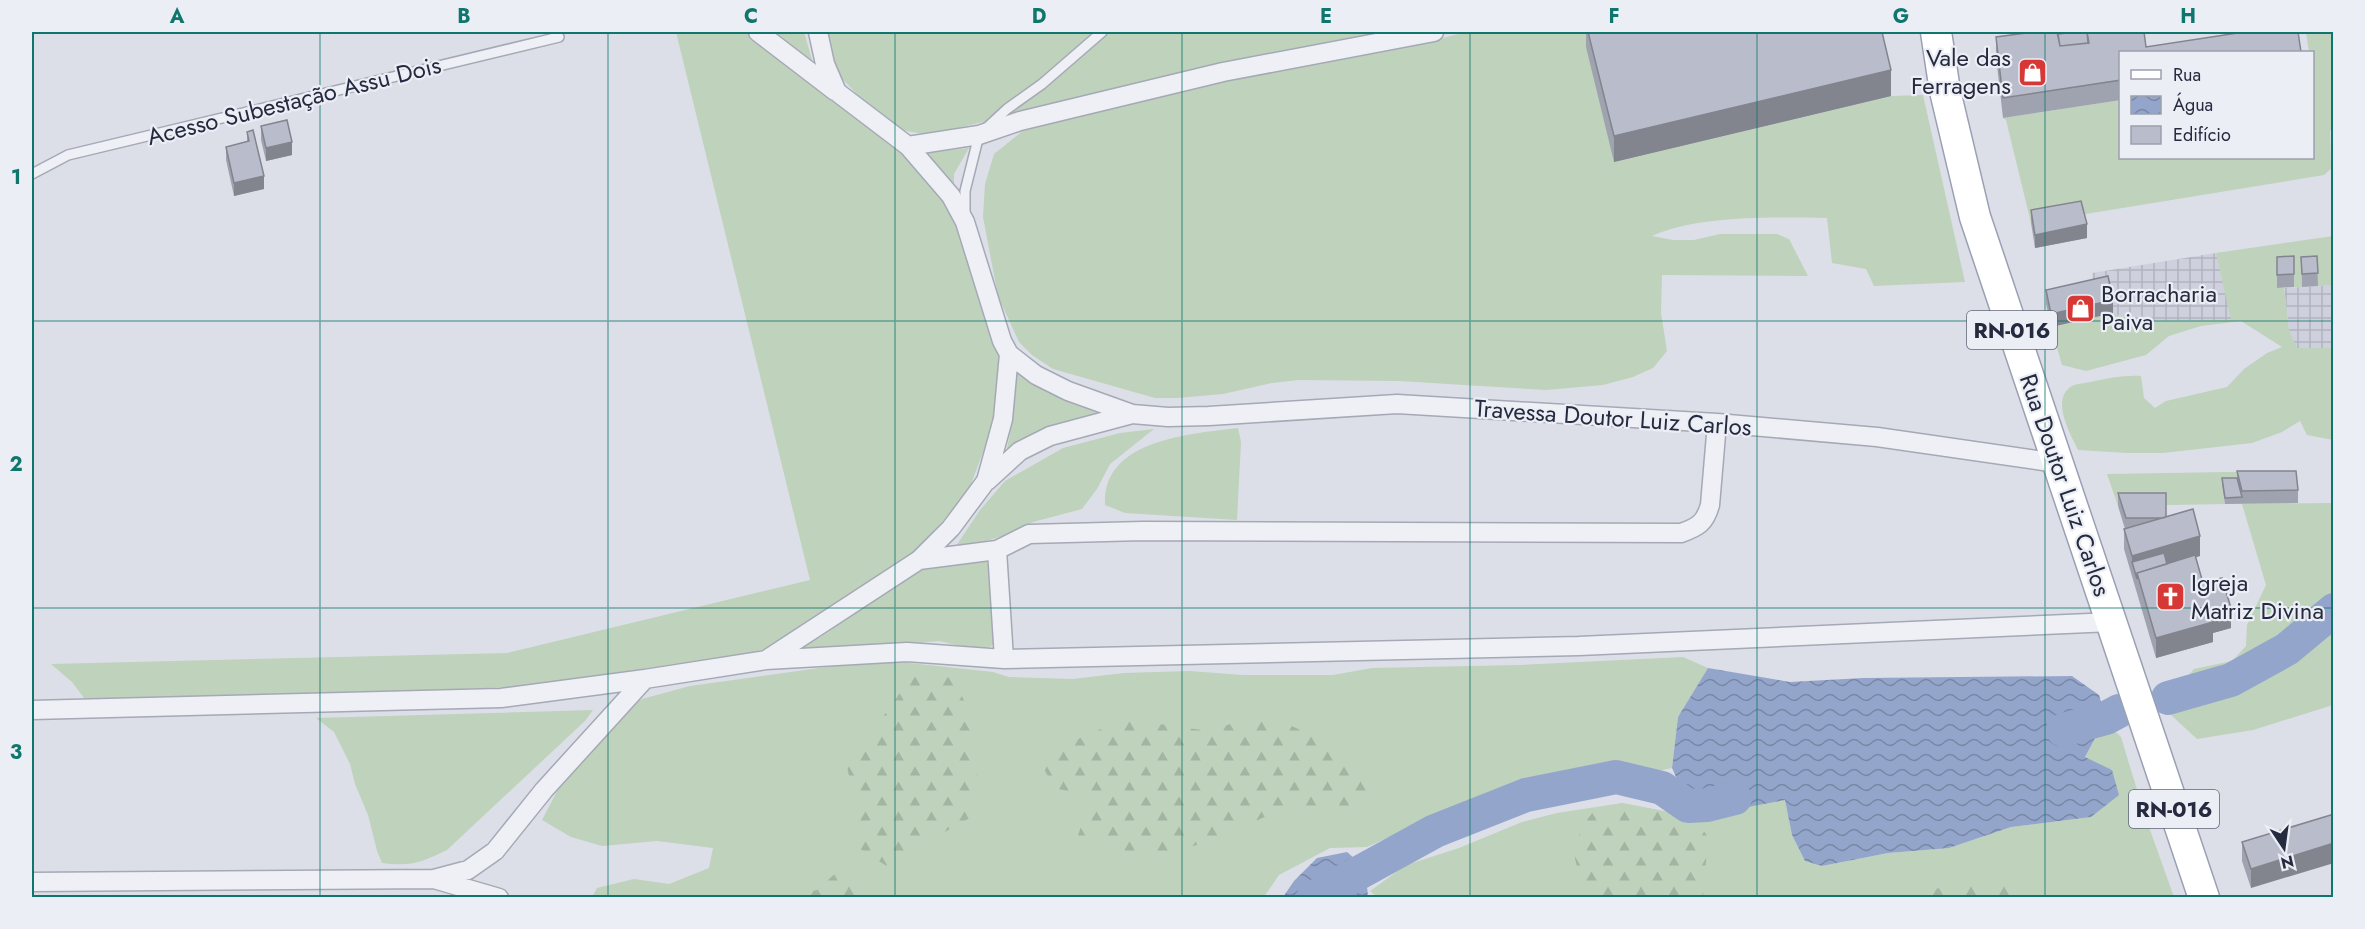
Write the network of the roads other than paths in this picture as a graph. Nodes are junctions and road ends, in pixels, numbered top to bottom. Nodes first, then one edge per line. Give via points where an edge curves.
1 (758, 32) edge
2 (818, 32) edge
3 (1102, 32) edge
4 (1434, 32) edge
5 (1936, 32) edge
6 (559, 37) dead end
7 (837, 92) junction
8 (979, 135) junction
9 (908, 146) junction
10 (32, 174) edge
11 (965, 222) junction
12 (1009, 354) junction
13 (1132, 414) junction
14 (1717, 423) junction
15 (2057, 463) junction
16 (986, 481) junction
17 (997, 550) junction
18 (920, 560) junction
19 (2112, 622) junction
20 (1004, 659) junction
21 (766, 660) junction
22 (645, 679) junction
23 (32, 710) edge
24 (434, 879) junction
25 (32, 882) edge
26 (499, 897) edge
27 (2204, 897) edge

1 - 7 street
2 - 7 street
3 - 8 lane
4 - 8 street via 1223,72 1020,121
5 - 15 main road, Rua Doutor Luiz Carlos / RN-016 via 1945,91 1975,217
6 - 10 lane, Acesso Subestação Assu Dois via 68,155
7 - 9 street
8 - 9 street
8 - 11 lane via 965,191
9 - 11 street via 951,196
11 - 12 street
12 - 13 street via 1036,375 1068,392
12 - 16 street via 1003,420
13 - 14 street, Travessa Doutor Luiz Carlos via 1168,417 1397,404
13 - 16 street via 1050,436 1020,451
14 - 15 street, Travessa Doutor Luiz Carlos via 1877,437
14 - 17 street via 1706,518 1699,527 1680,533 1143,531 1029,534
15 - 19 main road, Rua Doutor Luiz Carlos / RN-016
16 - 18 street via 951,528
17 - 18 street
17 - 20 street
18 - 21 street
19 - 20 street via 1580,646
19 - 27 main road, Rua Doutor Luiz Carlos / RN-016
20 - 21 street via 907,652
21 - 22 street
22 - 23 street via 501,698
22 - 24 street via 495,850 468,870
24 - 25 street
24 - 26 street

